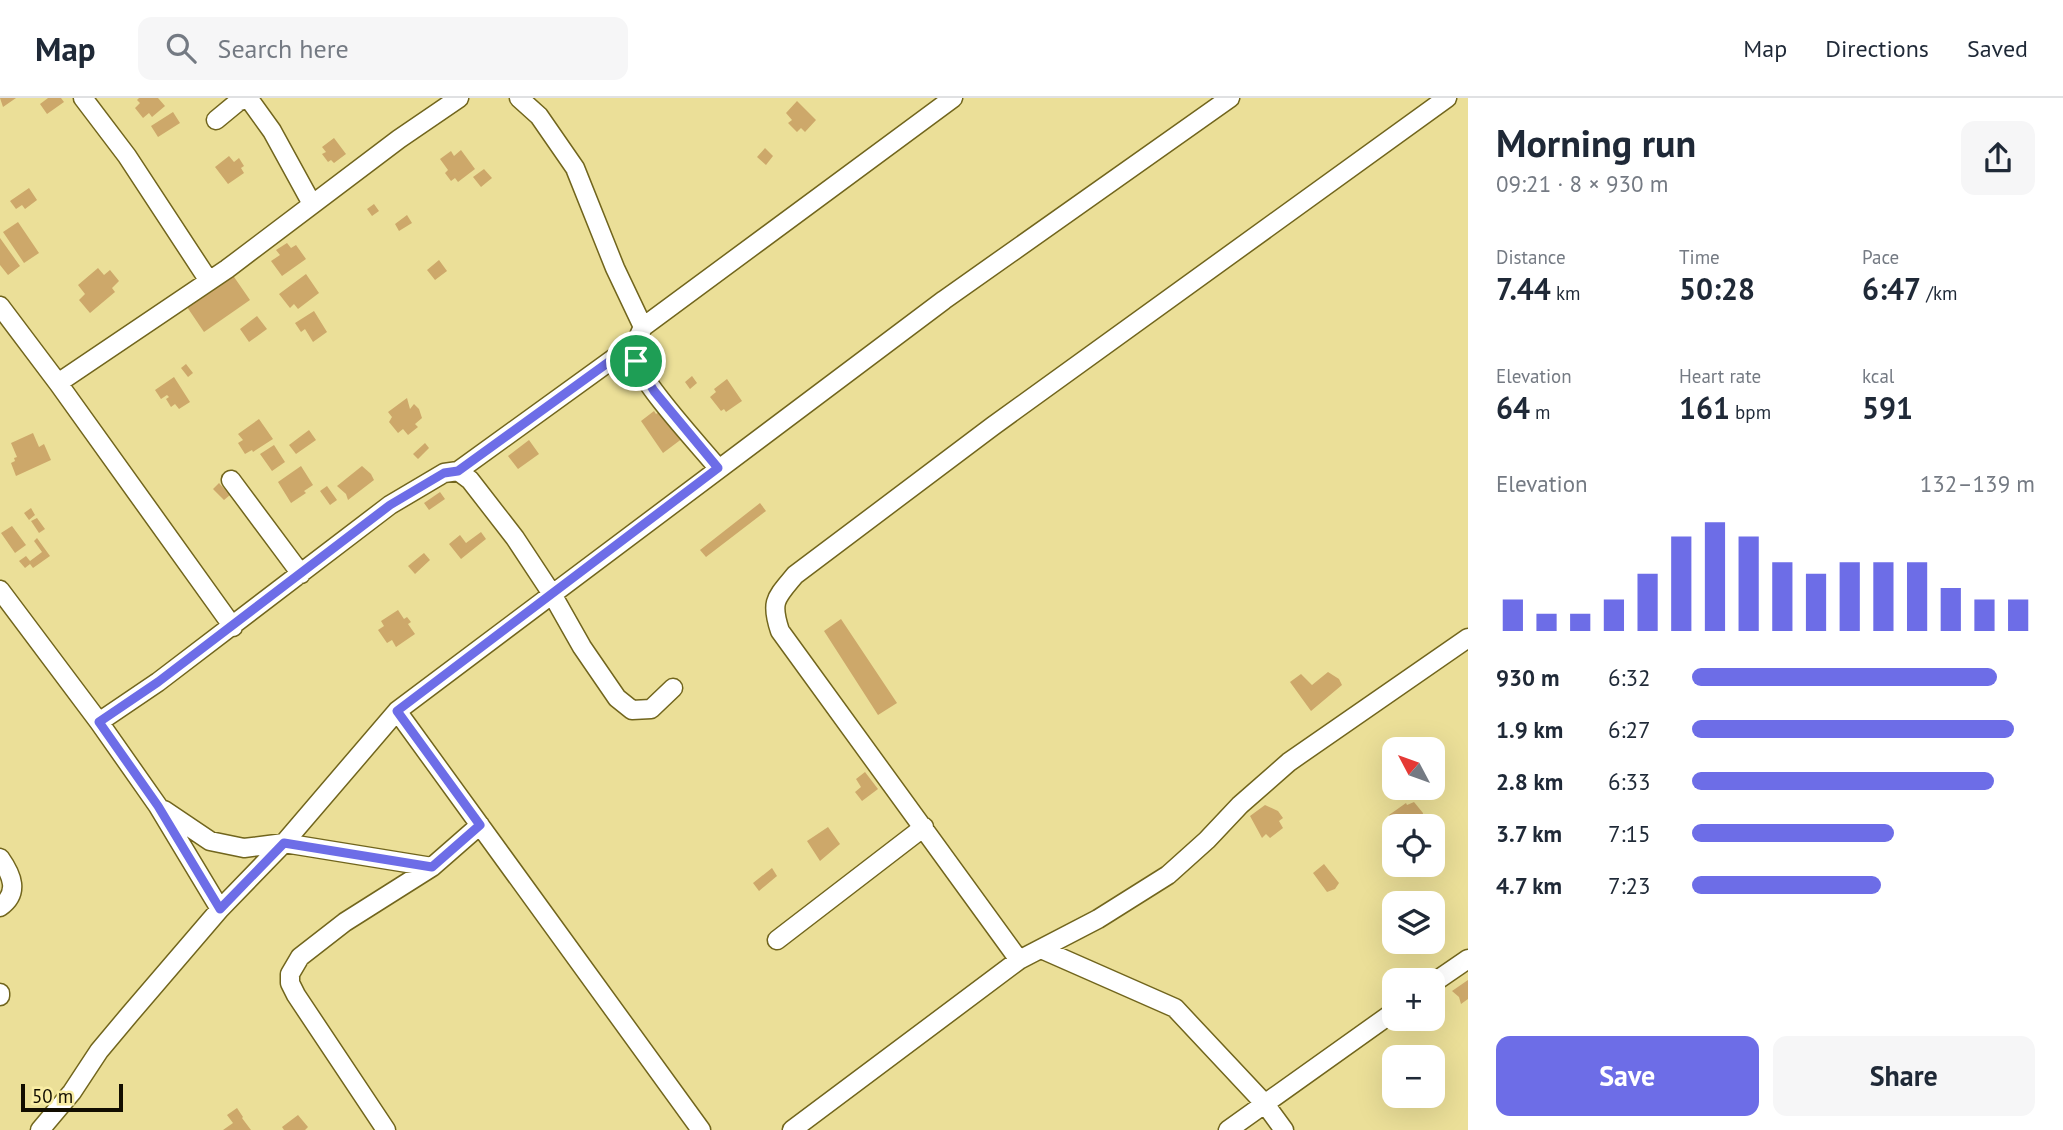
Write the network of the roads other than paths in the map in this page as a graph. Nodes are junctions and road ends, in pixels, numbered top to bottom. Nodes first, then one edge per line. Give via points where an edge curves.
1 (83, 98) edge
2 (459, 98) edge
3 (519, 98) edge
4 (953, 98) edge
5 (1230, 98) edge
6 (1447, 98) edge
7 (216, 120) dead end
8 (312, 204) junction
9 (209, 281) junction
10 (0, 306) edge
11 (639, 335) junction
12 (58, 383) junction
13 (718, 468) junction
14 (458, 471) junction
15 (232, 480) dead end
16 (300, 575) junction
17 (0, 590) edge
18 (552, 594) junction
19 (233, 627) junction
20 (1468, 638) edge
21 (673, 688) dead end
22 (397, 711) junction
23 (99, 722) junction
24 (158, 806) junction
25 (480, 825) junction
26 (924, 827) junction
27 (284, 843) junction
28 (0, 858) edge
29 (432, 867) junction
30 (0, 907) edge
31 (220, 909) junction
32 (777, 940) dead end
33 (1041, 949) junction
34 (1468, 958) edge
35 (1019, 960) junction
36 (1445, 975) edge
37 (1382, 1020) edge
38 (1265, 1104) junction
39 (381, 1128) edge
40 (40, 1130) edge
41 (701, 1130) edge
42 (792, 1130) edge
43 (1228, 1130) edge
44 (1284, 1130) edge

1 - 9 street
2 - 8 street
3 - 11 street via 538,116 575,168
4 - 11 street
5 - 13 street via 944,300
6 - 26 street via 993,426 795,575 776,598 774,611 780,631
7 - 8 street via 239,101 249,99
8 - 9 street
9 - 12 street
10 - 12 street
11 - 13 street via 636,361 654,391
11 - 14 street
12 - 19 street
13 - 18 street
14 - 16 street via 444,473 390,505
14 - 18 street via 507,528
15 - 16 street
16 - 19 street
17 - 23 street
18 - 21 street via 582,648 617,698 632,710 651,709
18 - 22 street
19 - 23 street
20 - 33 street via 1289,762 1168,875
22 - 25 street
22 - 27 street
23 - 24 street
24 - 27 street via 210,841 244,848
24 - 31 street
25 - 29 street
25 - 41 street
26 - 32 street
26 - 35 street
27 - 29 street
27 - 31 street
28 - 30 street via 13,884 13,892
29 - 39 street via 345,922 300,957 290,974 296,995
31 - 40 street via 99,1051
33 - 35 street
33 - 38 street via 1175,1008
34 - 36 street
35 - 42 street
37 - 38 street
38 - 43 street
38 - 44 street

